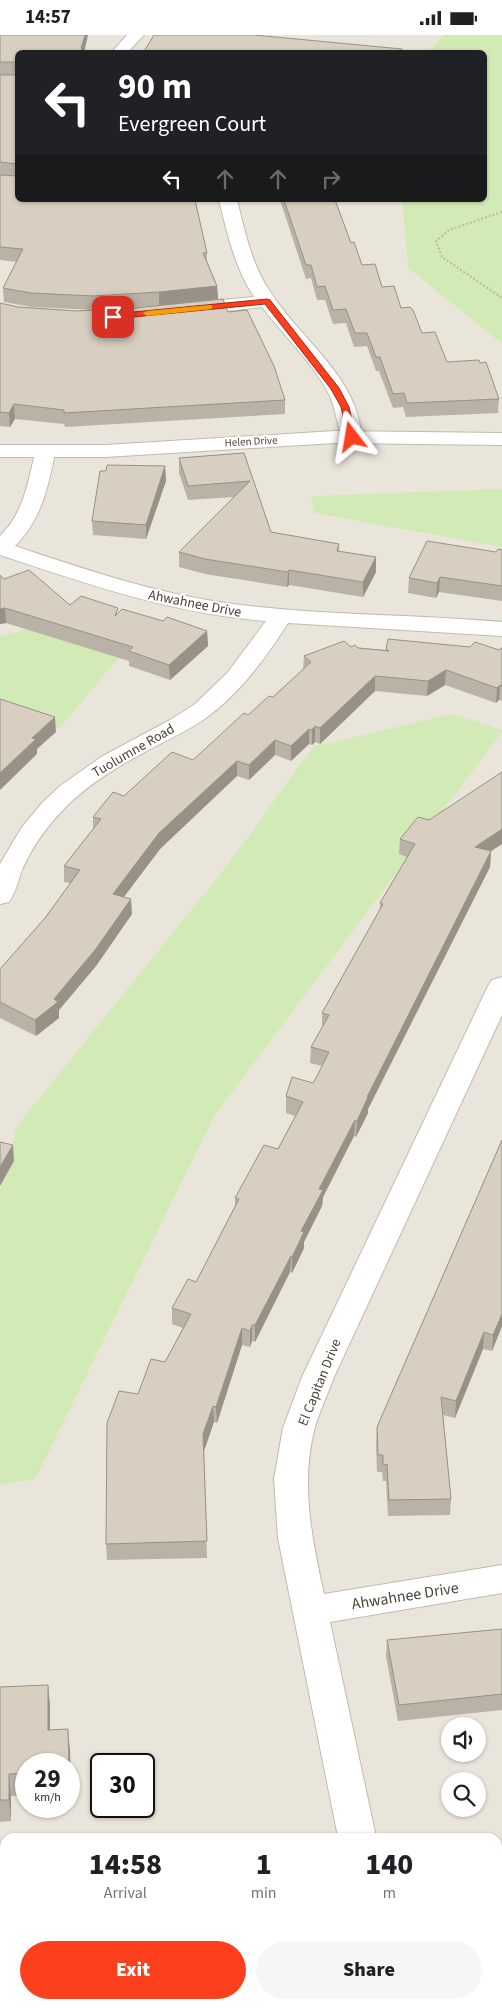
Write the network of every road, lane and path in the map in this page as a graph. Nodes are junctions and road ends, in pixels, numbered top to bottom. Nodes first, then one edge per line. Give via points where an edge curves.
1 (136, 35) edge
2 (121, 50) edge
3 (229, 202) edge
4 (502, 212) edge
5 (502, 298) edge
6 (267, 301) junction
7 (170, 311) edge
8 (352, 437) junction
9 (502, 439) edge
10 (0, 451) edge
11 (45, 453) junction
12 (0, 548) edge
13 (281, 617) junction
14 (502, 629) edge
15 (0, 896) edge
16 (502, 986) edge
17 (502, 1579) edge
18 (309, 1611) junction
19 (356, 1833) edge

1 - 2 street
3 - 6 street via 244,259
4 - 5 path via 450,230 436,241 442,257
6 - 7 street
6 - 8 street via 335,388 345,407
8 - 9 street, Helen Drive
8 - 11 street, Helen Drive
10 - 11 street, Helen Drive
11 - 12 street, Ahwahnee Drive via 31,511 19,530
12 - 13 street, Ahwahnee Drive via 171,600
13 - 14 street, Ahwahnee Drive
13 - 15 street, Tuolumne Road via 251,662 202,709 76,783 24,840 9,868
16 - 18 street, El Capitan Drive via 318,1377 299,1428 291,1479 295,1538
17 - 18 street, Ahwahnee Drive
18 - 19 street, El Capitan Drive

